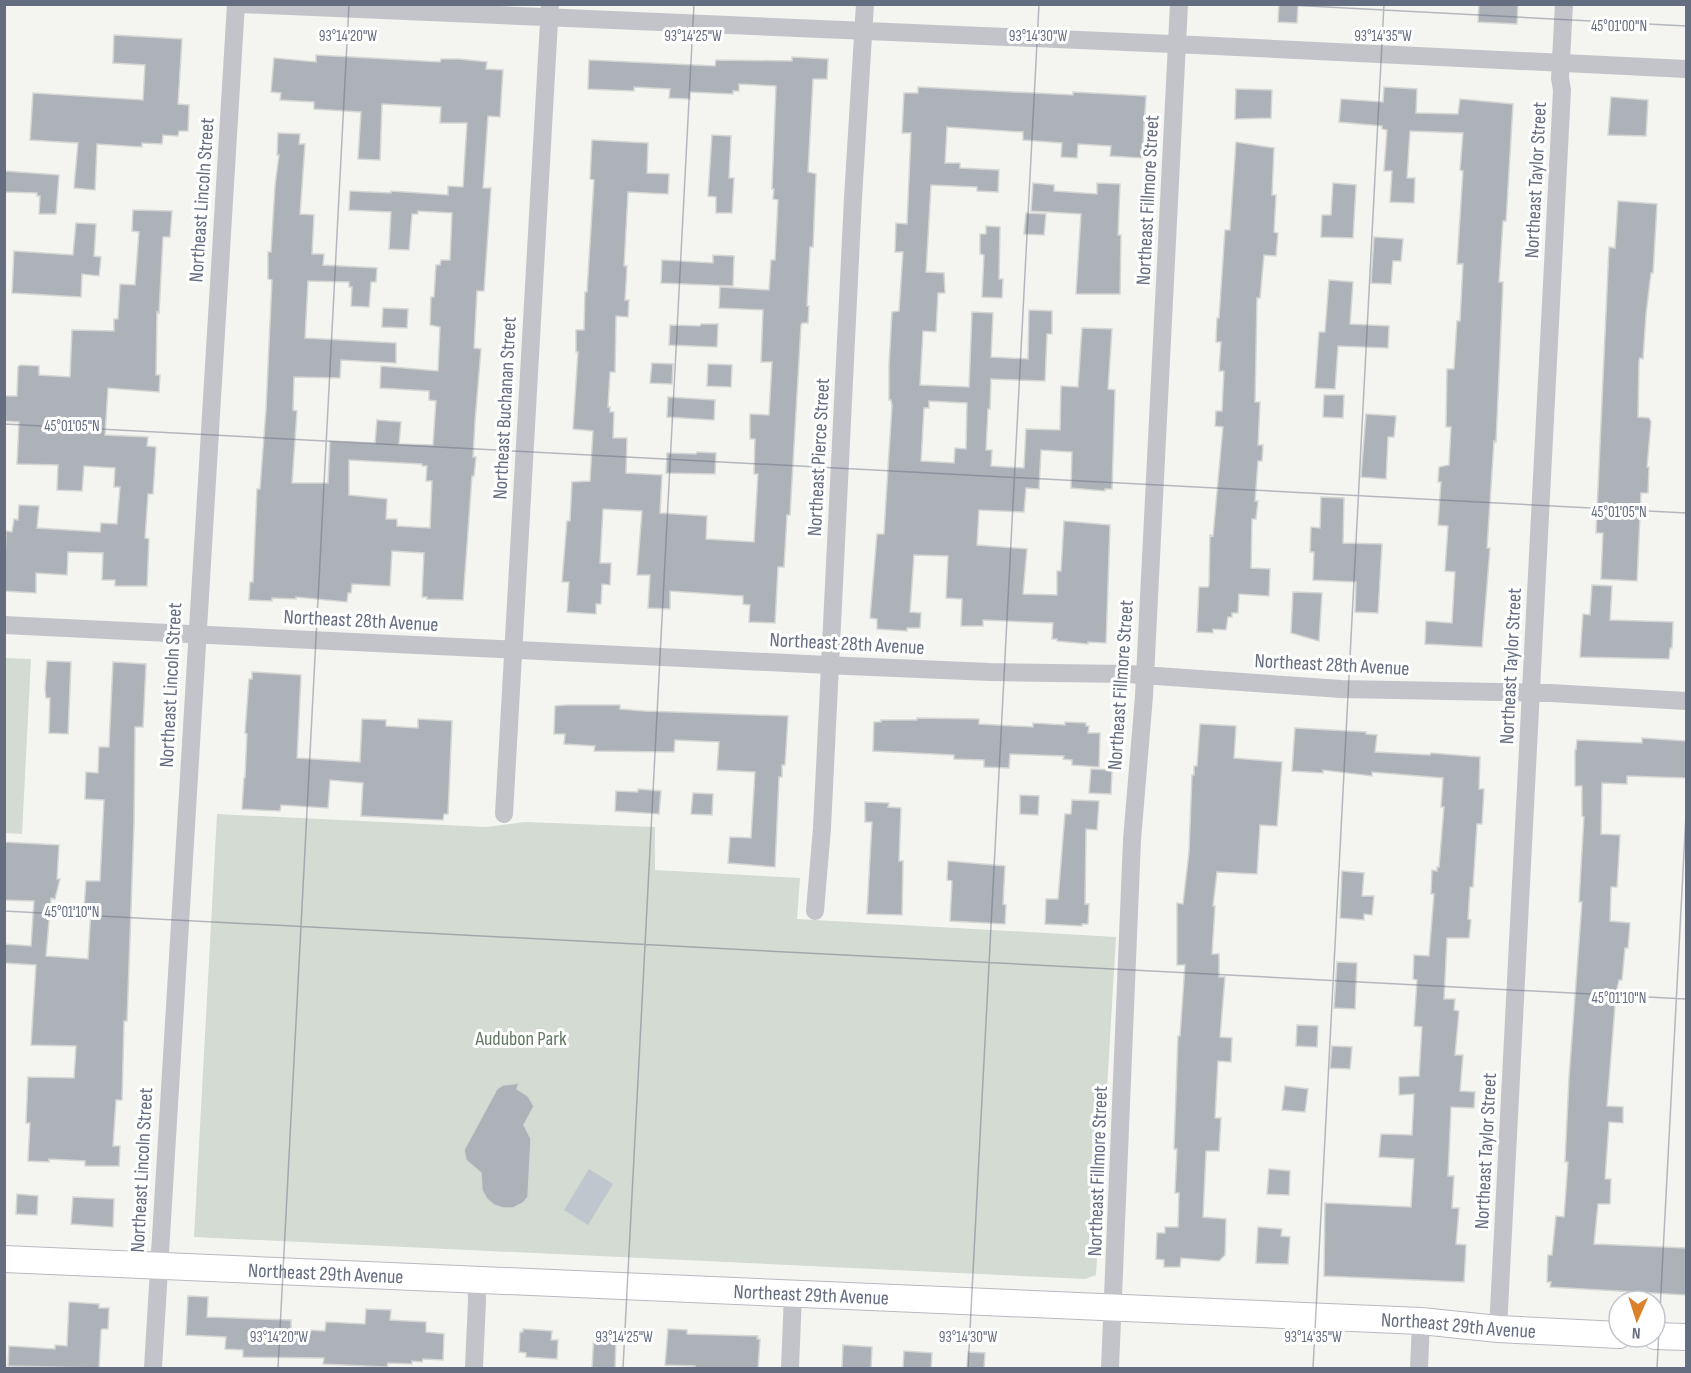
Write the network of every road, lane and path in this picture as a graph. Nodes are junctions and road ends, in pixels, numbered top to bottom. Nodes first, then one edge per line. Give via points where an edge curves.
1 (239, 4) edge
2 (866, 4) edge
3 (1179, 4) edge
4 (1564, 4) edge
5 (549, 11) edge
6 (864, 32) junction
7 (1177, 44) junction
8 (1561, 63) junction
9 (1686, 69) edge
10 (4, 625) edge
11 (196, 634) junction
12 (512, 650) junction
13 (831, 665) junction
14 (1145, 675) junction
15 (1530, 692) junction
16 (1686, 701) edge
17 (504, 814) dead end
18 (815, 911) dead end
19 (4, 1259) edge
20 (159, 1267) junction
21 (476, 1280) junction
22 (793, 1294) junction
23 (1114, 1308) junction
24 (1421, 1321) junction
25 (1498, 1329) junction
26 (1607, 1334) edge
27 (1667, 1336) edge
28 (1686, 1337) edge
29 (153, 1368) edge
30 (474, 1368) edge
31 (790, 1368) edge
32 (1110, 1368) edge
33 (1419, 1368) edge

1 - 5 street
1 - 11 street, Northeast Lincoln Street
2 - 6 street, Northeast Pierce Street
3 - 7 street, Northeast Fillmore Street
4 - 8 street, Northeast Taylor Street
5 - 6 street
5 - 12 street, Northeast Buchanan Street
6 - 7 street
6 - 13 street, Northeast Pierce Street
7 - 8 street
7 - 14 street, Northeast Fillmore Street
8 - 9 street
8 - 15 street, Northeast Taylor Street
10 - 11 street, Northeast 28th Avenue
11 - 12 street, Northeast 28th Avenue
11 - 20 street, Northeast Lincoln Street
12 - 13 street, Northeast 28th Avenue
12 - 17 street, Northeast Buchanan Street
13 - 14 street, Northeast 28th Avenue
13 - 18 street, Northeast Pierce Street
14 - 15 street, Northeast 28th Avenue via 1341,689
14 - 23 street, Northeast Fillmore Street via 1132,840
15 - 16 street, Northeast 28th Avenue
15 - 25 street, Northeast Taylor Street
19 - 20 street, Northeast 29th Avenue
20 - 21 street, Northeast 29th Avenue
20 - 29 street, Northeast Lincoln Street
21 - 22 street, Northeast 29th Avenue
21 - 30 street
22 - 23 street, Northeast 29th Avenue
22 - 31 street
23 - 24 street, Northeast 29th Avenue
23 - 32 street, Northeast Fillmore Street
24 - 25 street, Northeast 29th Avenue
24 - 33 street
25 - 26 street, Northeast 29th Avenue
27 - 28 street

